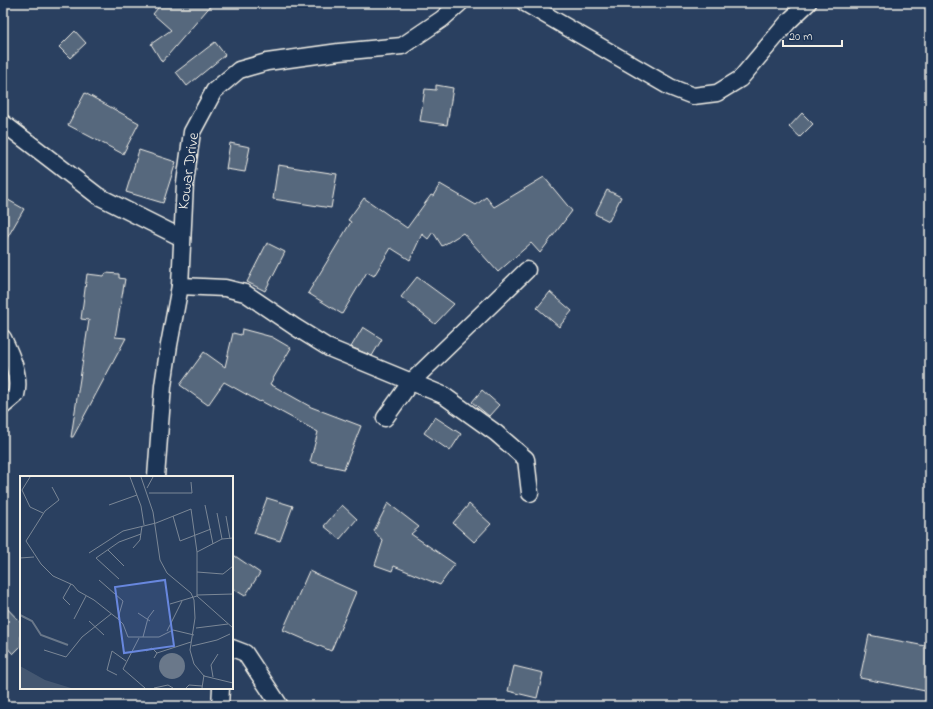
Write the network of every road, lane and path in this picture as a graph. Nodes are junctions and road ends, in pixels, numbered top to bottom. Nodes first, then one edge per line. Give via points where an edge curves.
1 (460, 3) edge
2 (525, 3) edge
3 (808, 3) edge
4 (3, 123) edge
5 (182, 238) junction
6 (527, 270) dead end
7 (180, 286) junction
8 (3, 338) edge
9 (410, 383) junction
10 (3, 406) edge
11 (385, 418) dead end
12 (156, 476) edge
13 (530, 493) dead end
14 (238, 650) edge
15 (221, 689) edge
16 (220, 706) edge
17 (280, 706) edge

1 - 5 street, Kowar Drive via 442,19 402,46 266,62 239,70 214,91 192,132 185,183
2 - 3 street via 670,87 693,96 718,93 740,79 788,22
4 - 5 street via 98,196
5 - 7 street, Kowar Drive
6 - 9 street
7 - 9 street via 225,288 245,293 329,348
7 - 12 street, Kowar Drive via 163,386
8 - 10 street via 18,380 16,395
9 - 11 street
9 - 13 street via 443,395 496,433 526,459
14 - 17 street
15 - 16 street

